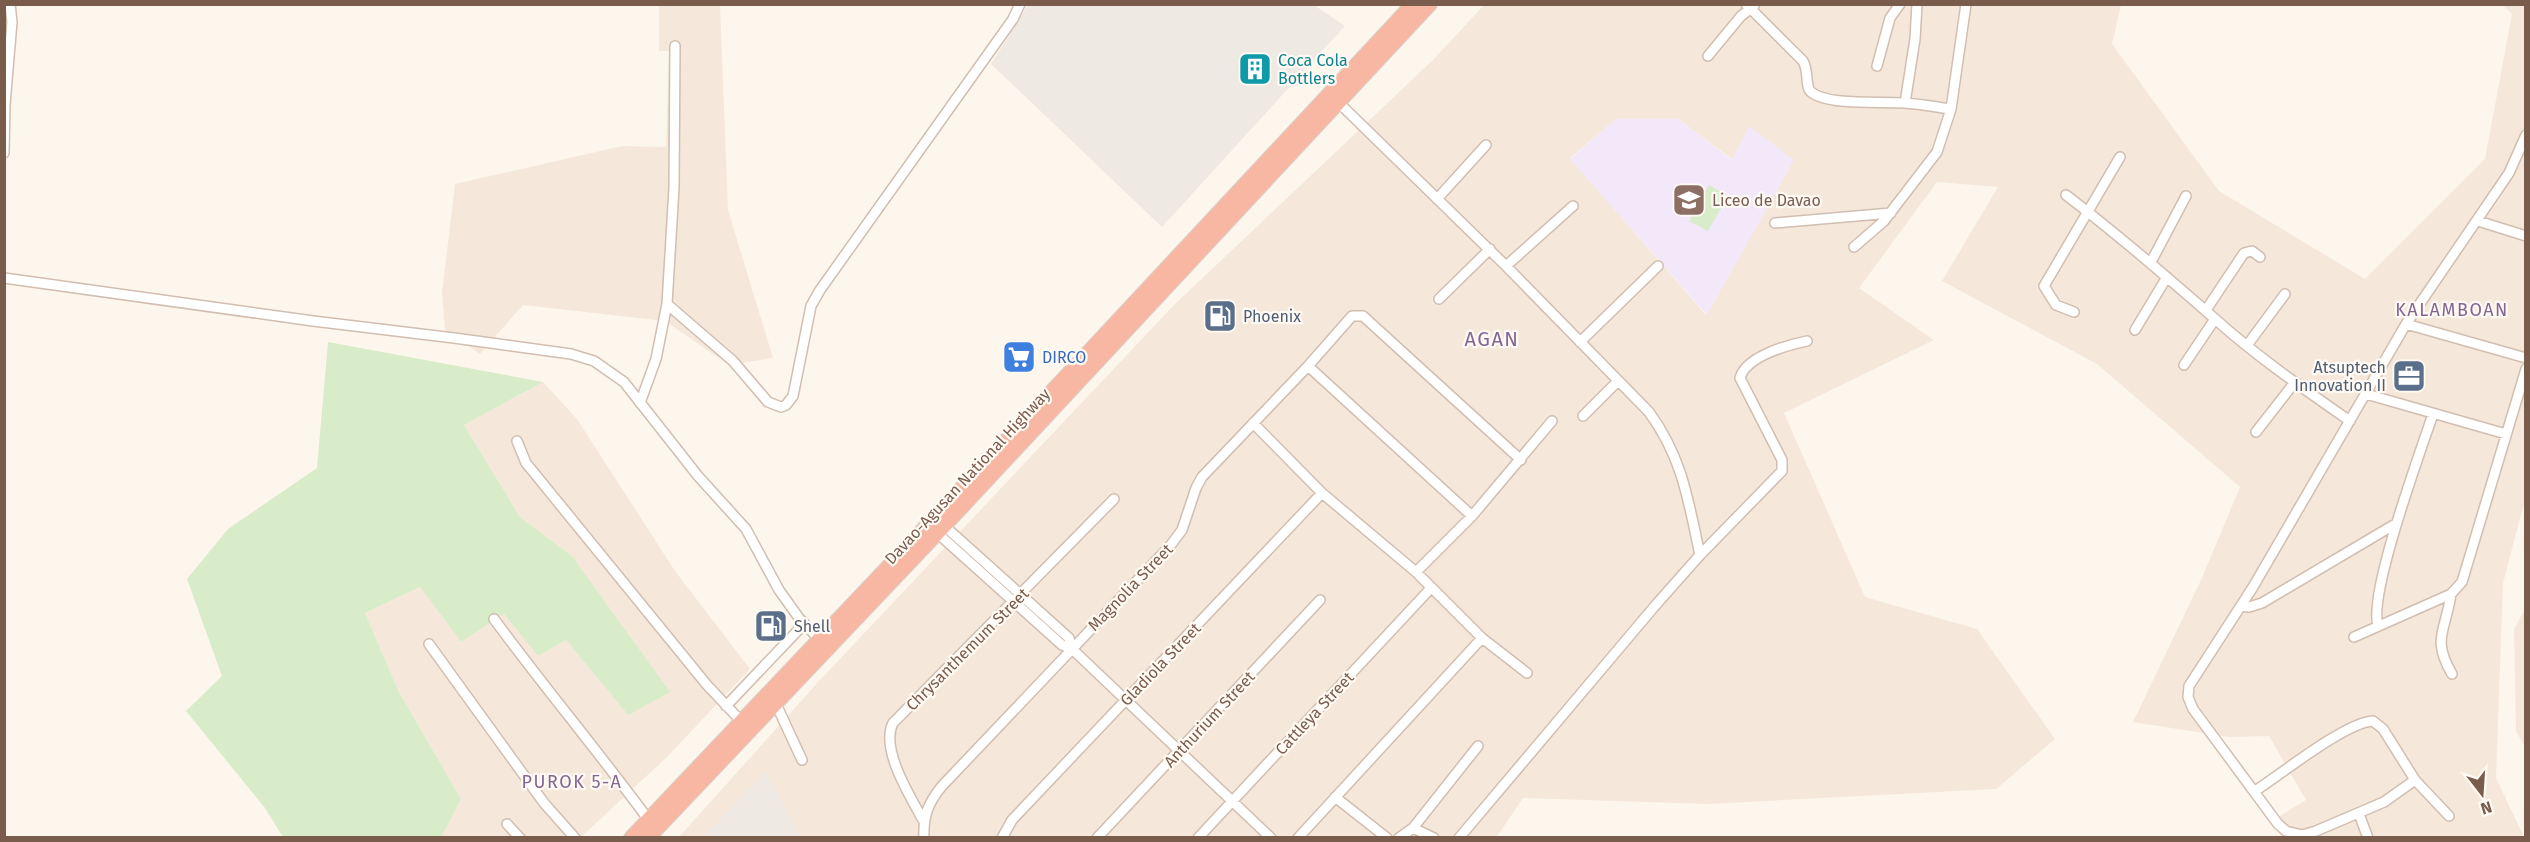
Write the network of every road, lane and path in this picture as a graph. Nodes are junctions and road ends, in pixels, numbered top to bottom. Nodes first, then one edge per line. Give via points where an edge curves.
1 (10, 4) edge
2 (1020, 4) edge
3 (1413, 4) edge
4 (1430, 4) edge
5 (1900, 4) edge
6 (1917, 4) edge
7 (1966, 4) edge
8 (1751, 6) edge
9 (675, 46) dead end
10 (1708, 56) dead end
11 (1877, 66) dead end
12 (1335, 98) junction
13 (1905, 103) junction
14 (1951, 109) junction
15 (2526, 135) edge
16 (1486, 145) dead end
17 (4, 153) edge
18 (2120, 157) dead end
19 (2066, 195) dead end
20 (2186, 196) dead end
21 (1437, 199) junction
22 (1572, 206) dead end
23 (2087, 212) junction
24 (1891, 213) junction
25 (2478, 221) junction
26 (1775, 223) dead end
27 (2526, 236) edge
28 (1854, 247) dead end
29 (1490, 249) junction
30 (2260, 257) dead end
31 (2151, 262) junction
32 (1506, 266) junction
33 (1658, 266) dead end
34 (2166, 277) junction
35 (4, 278) edge
36 (2285, 294) dead end
37 (1438, 299) dead end
38 (667, 304) junction
39 (2206, 310) junction
40 (2074, 312) dead end
41 (2215, 319) junction
42 (2406, 324) junction
43 (2135, 330) dead end
44 (1807, 341) dead end
45 (1580, 342) junction
46 (2248, 344) junction
47 (2526, 358) edge
48 (2184, 365) dead end
49 (1308, 366) junction
50 (2526, 369) edge
51 (1618, 381) junction
52 (2295, 382) junction
53 (2366, 394) junction
54 (640, 403) junction
55 (2514, 407) junction
56 (2526, 411) edge
57 (2433, 414) junction
58 (1583, 416) dead end
59 (1552, 421) dead end
60 (2350, 421) junction
61 (1253, 423) junction
62 (2256, 432) dead end
63 (2506, 435) junction
64 (517, 441) dead end
65 (1521, 460) junction
66 (1322, 493) junction
67 (1114, 499) dead end
68 (1472, 516) junction
69 (2397, 523) junction
70 (936, 525) junction
71 (1700, 555) junction
72 (1416, 572) junction
73 (2253, 587) junction
74 (1431, 588) junction
75 (2451, 594) junction
76 (1021, 595) junction
77 (1320, 600) dead end
78 (1014, 603) junction
79 (2262, 603) junction
80 (2241, 606) junction
81 (494, 619) dead end
82 (804, 624) junction
83 (2378, 626) junction
84 (2354, 637) dead end
85 (1482, 638) junction
86 (824, 643) junction
87 (429, 644) dead end
88 (1071, 648) junction
89 (1527, 674) dead end
90 (2452, 674) dead end
91 (1126, 700) junction
92 (776, 704) junction
93 (726, 706) junction
94 (741, 721) junction
95 (1478, 746) dead end
96 (1179, 751) junction
97 (802, 760) dead end
98 (2415, 780) junction
99 (2255, 791) junction
100 (1335, 796) junction
101 (1233, 800) junction
102 (2359, 814) junction
103 (2450, 816) dead end
104 (648, 819) junction
105 (923, 819) junction
106 (507, 824) dead end
107 (1413, 828) junction
108 (520, 837) edge
109 (575, 837) edge
110 (631, 837) edge
111 (648, 837) edge
112 (924, 837) edge
113 (1002, 837) edge
114 (1097, 837) edge
115 (1198, 837) edge
116 (1271, 837) edge
117 (1298, 837) edge
118 (1387, 837) edge
119 (1399, 837) edge
120 (1434, 837) edge
121 (1459, 837) edge
122 (2368, 837) edge

1 - 17 street
2 - 38 street via 820,290 808,320 793,396 786,405 768,402 733,361
3 - 12 highway, Davao-Agusan National Highway
4 - 12 highway, Davao-Agusan National Highway
5 - 11 street via 1890,18
6 - 13 street
7 - 14 street
8 - 10 street
8 - 13 street via 1803,61 1811,92 1832,99
9 - 38 street via 674,188
12 - 21 street
12 - 70 highway, Davao-Agusan National Highway
13 - 14 street
14 - 24 street via 1936,152
15 - 25 street via 2515,162
16 - 21 street
18 - 23 street
19 - 23 street
20 - 31 street
21 - 29 street
22 - 32 street
23 - 31 street
23 - 40 street via 2044,286 2056,305
24 - 26 street
24 - 28 street
25 - 27 street
25 - 42 street
29 - 32 street
29 - 37 street
30 - 39 street via 2252,251 2244,253
31 - 34 street
32 - 45 street
33 - 45 street
34 - 39 street
34 - 43 street
35 - 54 street via 572,354 609,370
36 - 46 street
38 - 54 street via 656,359
39 - 41 street
41 - 46 street
41 - 48 street
42 - 47 street
42 - 53 street
44 - 71 street via 1772,352 1742,373 1741,383 1777,448 1782,471
45 - 51 street
46 - 52 street
49 - 61 street, Magnolia Street
49 - 65 street, Magnolia Street via 1352,316 1363,316
49 - 68 street
50 - 55 street
51 - 58 street
51 - 71 street via 1649,412 1671,445 1688,494
52 - 60 street
52 - 62 street
53 - 57 street
53 - 60 street
54 - 82 street via 746,529 779,590
55 - 56 street
55 - 63 street
57 - 63 street
57 - 69 street
59 - 65 street
60 - 73 street
61 - 66 street
61 - 88 street, Magnolia Street via 1202,477 1182,530 1170,546
63 - 75 street via 2465,576
64 - 93 street via 526,463
65 - 68 street
66 - 72 street
66 - 91 street, Gladiola Street
67 - 76 street, Chrysanthemum Street
68 - 72 street
69 - 79 street
69 - 83 street via 2375,607
70 - 76 street
70 - 78 street
70 - 86 highway, Davao-Agusan National Highway
71 - 121 street
72 - 74 street
73 - 79 street
73 - 80 street
74 - 85 street
74 - 101 street, Cattleya Street
75 - 83 street
75 - 90 street via 2439,643
76 - 78 street, Chrysanthemum Street
76 - 88 street via 1069,638
77 - 96 street, Anthurium Street
78 - 88 street via 1062,645
78 - 105 street, Chrysanthemum Street via 889,730 892,753
79 - 80 street
80 - 99 street via 2188,686 2188,697
81 - 104 street
82 - 86 street
82 - 93 street
83 - 84 street
85 - 89 street
85 - 100 street
86 - 92 highway, Davao-Agusan National Highway
86 - 94 highway, Davao-Agusan National Highway
87 - 109 street via 544,803
88 - 91 street
88 - 105 street, Magnolia Street via 942,786
91 - 96 street
91 - 113 street, Gladiola Street via 1012,820
92 - 97 street
92 - 111 highway, Davao-Agusan National Highway
93 - 94 street
94 - 104 highway, Davao-Agusan National Highway
95 - 107 street
96 - 101 street
96 - 114 street, Anthurium Street
98 - 99 street via 2379,723 2364,721
98 - 102 street
98 - 103 street
99 - 102 street via 2278,824 2286,831 2302,835
100 - 117 street
100 - 118 street
101 - 115 street, Cattleya Street
101 - 116 street
102 - 122 street
104 - 110 highway, Davao-Agusan National Highway
105 - 112 street
106 - 108 street
107 - 119 street
107 - 120 street

